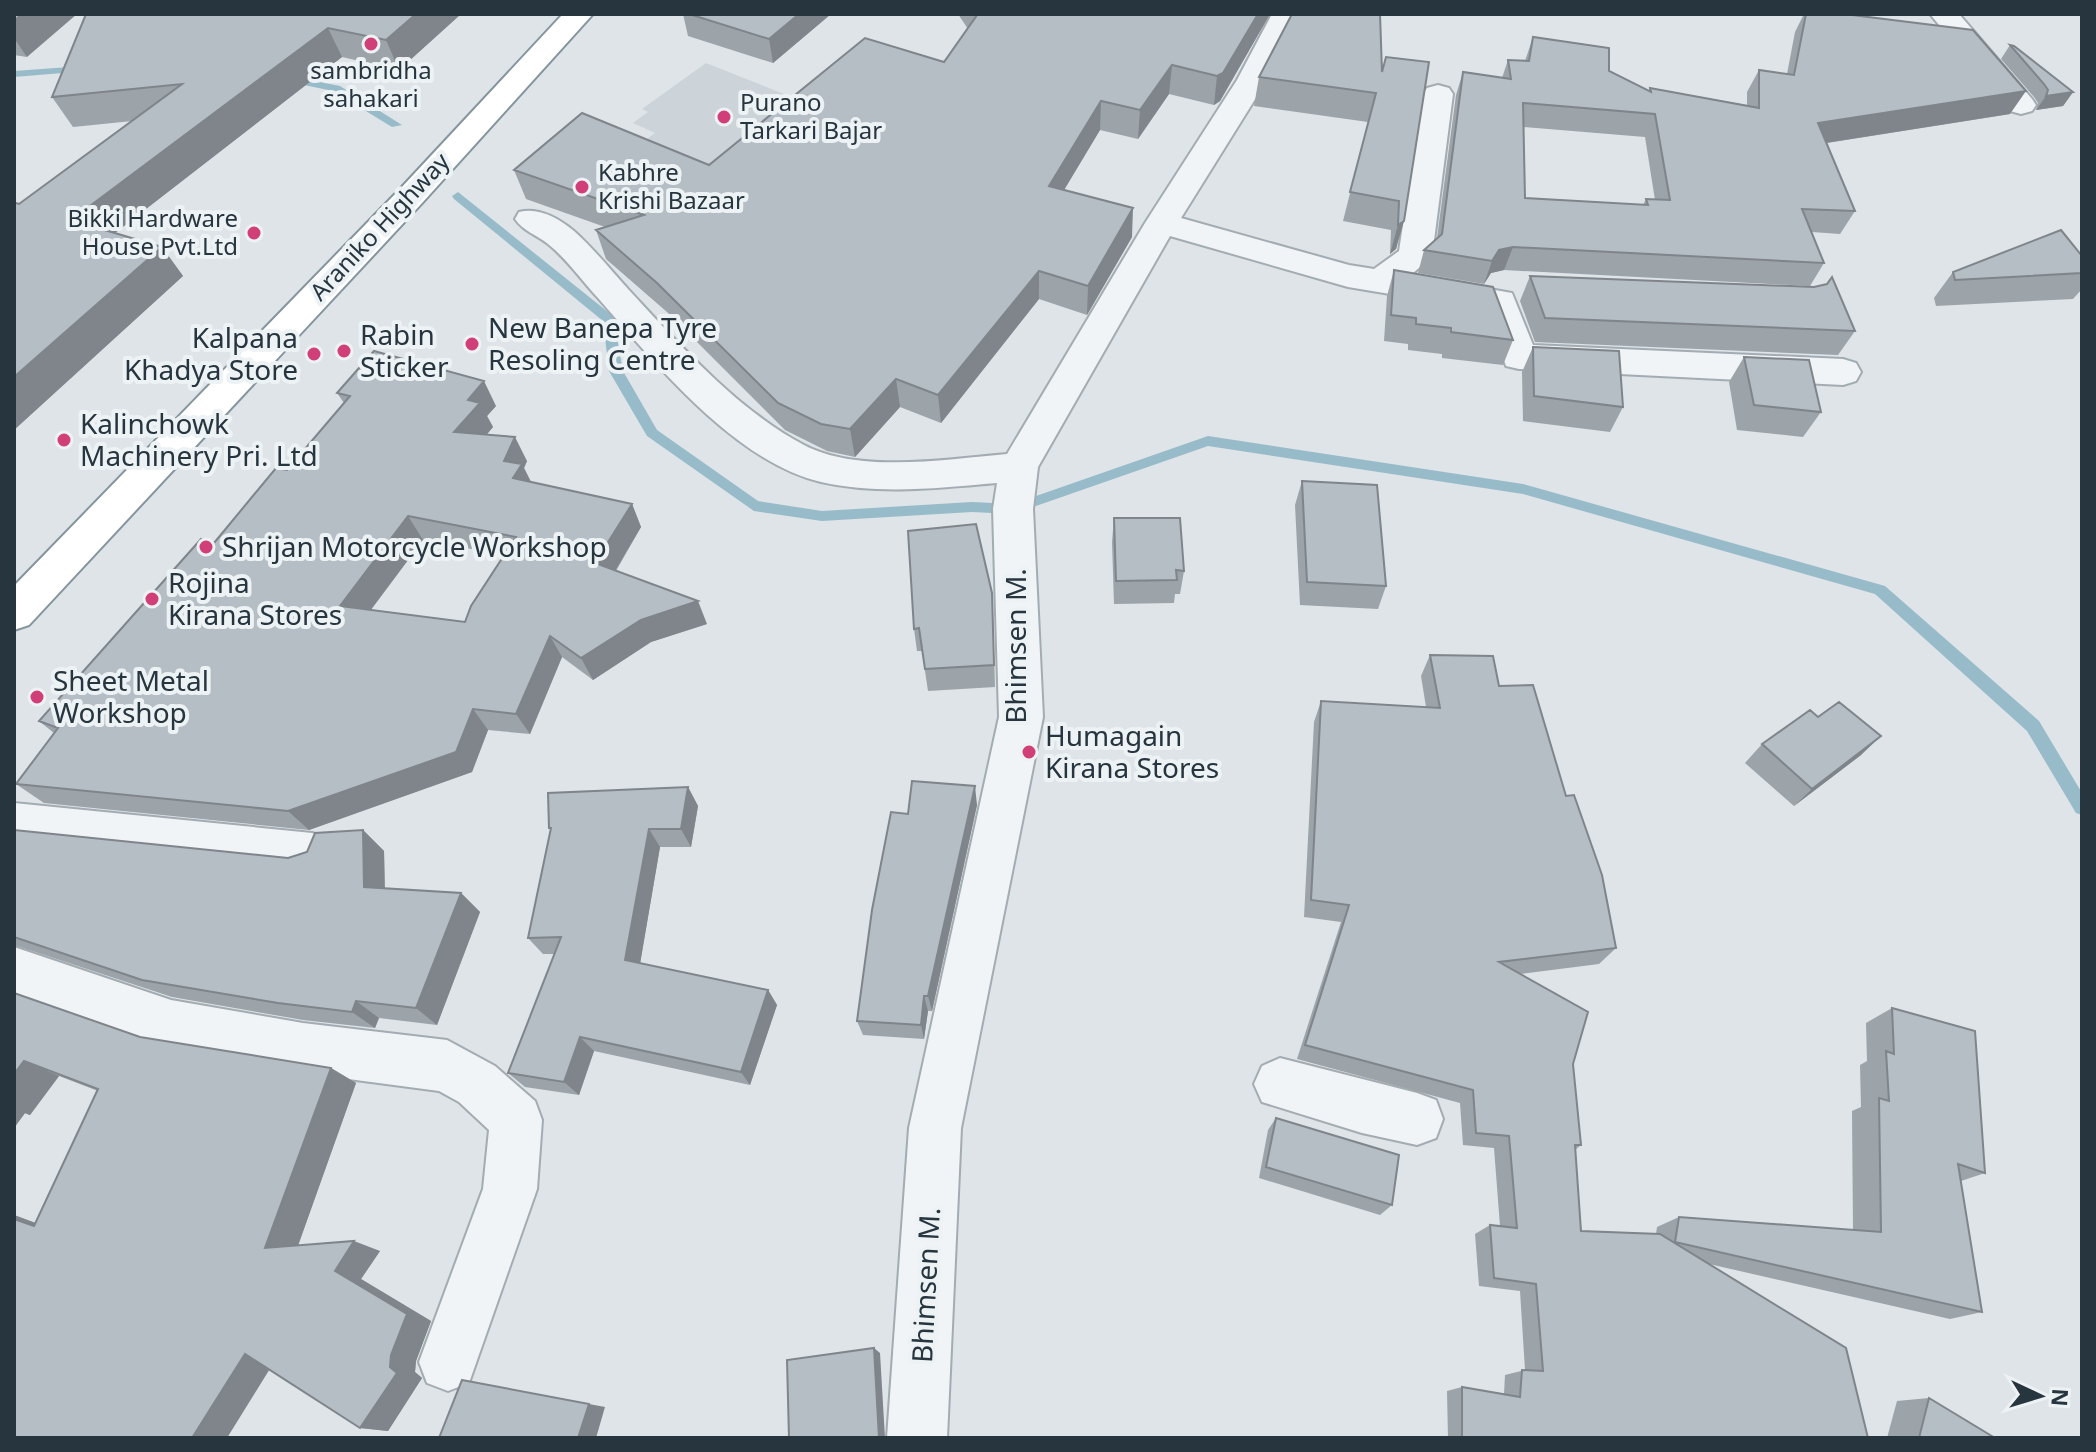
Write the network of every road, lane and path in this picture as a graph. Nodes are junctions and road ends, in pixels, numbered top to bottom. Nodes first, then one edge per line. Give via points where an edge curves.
1 (579, 14) edge
2 (1286, 14) edge
3 (1944, 14) edge
4 (1438, 94) dead end
5 (2021, 105) edge
6 (531, 219) dead end
7 (1161, 223) junction
8 (1380, 281) junction
9 (1843, 372) dead end
10 (1019, 467) junction
11 (14, 613) edge
12 (14, 824) edge
13 (312, 854) edge
14 (14, 971) edge
15 (1280, 1084) dead end
16 (1417, 1119) dead end
17 (448, 1362) dead end
18 (917, 1438) edge

1 - 11 highway, Araniko Highway
2 - 7 street, Bhimsen M. via 1252,80
3 - 5 street
4 - 8 street via 1415,256
6 - 10 street via 560,237 728,409 787,455 851,474
7 - 8 street
7 - 10 street, Bhimsen M.
8 - 9 street via 1510,292 1519,357
10 - 18 street, Bhimsen M. via 1013,509 1021,717 935,1128
12 - 13 street
14 - 17 street via 171,1025 447,1066 477,1084 516,1120 510,1189
15 - 16 street

